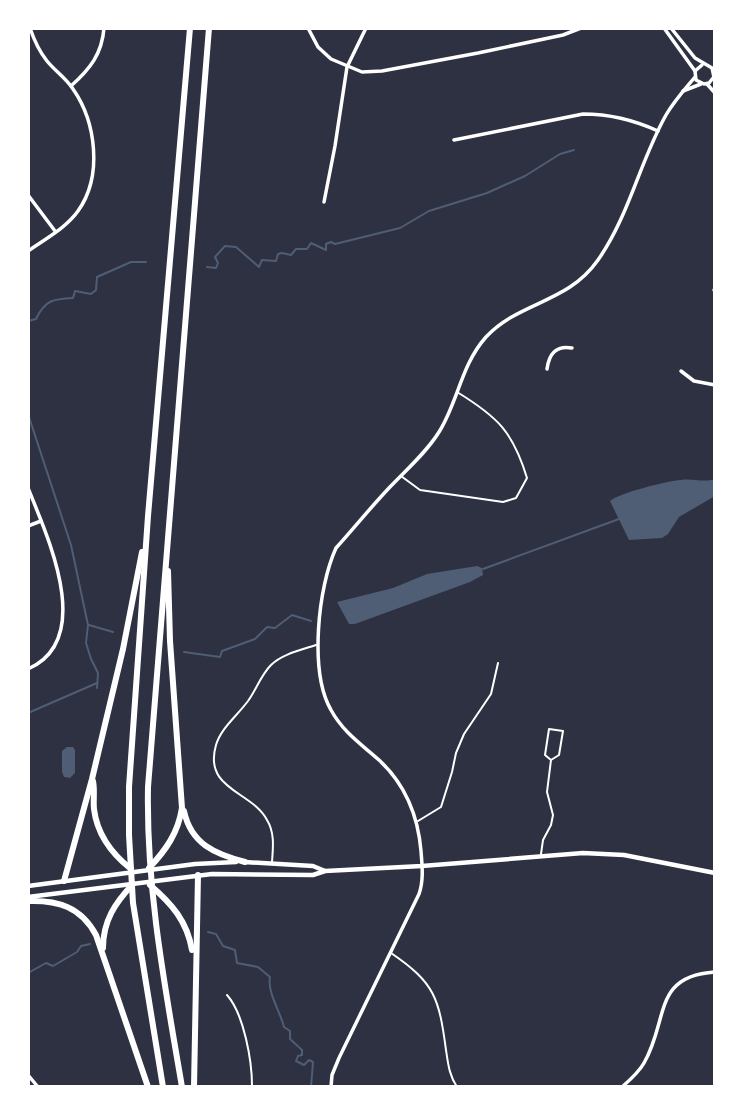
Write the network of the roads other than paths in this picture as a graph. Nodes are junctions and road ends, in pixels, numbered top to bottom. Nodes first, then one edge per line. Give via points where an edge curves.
1 (30, 28) edge
2 (104, 28) edge
3 (190, 28) edge
4 (209, 28) edge
5 (308, 28) edge
6 (366, 28) edge
7 (581, 28) edge
8 (664, 28) edge
9 (671, 28) edge
10 (706, 65) junction
11 (347, 67) junction
12 (695, 71) junction
13 (695, 77) junction
14 (714, 80) edge
15 (701, 83) junction
16 (707, 84) junction
17 (71, 86) junction
18 (683, 92) junction
19 (715, 93) edge
20 (658, 131) junction
21 (454, 140) dead end
22 (28, 195) edge
23 (324, 202) dead end
24 (55, 231) junction
25 (28, 251) edge
26 (572, 348) dead end
27 (547, 369) dead end
28 (681, 371) dead end
29 (715, 385) edge
30 (456, 392) junction
31 (401, 476) junction
32 (28, 488) edge
33 (148, 516) junction
34 (41, 521) junction
35 (28, 526) edge
36 (167, 538) junction
37 (318, 644) junction
38 (498, 663) dead end
39 (28, 669) edge
40 (551, 760) junction
41 (92, 779) junction
42 (183, 801) junction
43 (416, 821) junction
44 (541, 855) junction
45 (245, 862) junction
46 (272, 863) junction
47 (422, 866) junction
48 (146, 870) junction
49 (325, 871) junction
50 (715, 873) edge
51 (137, 874) junction
52 (198, 876) junction
53 (64, 881) junction
54 (146, 882) junction
55 (133, 884) junction
56 (28, 886) edge
57 (28, 899) edge
58 (390, 953) junction
59 (104, 957) junction
60 (195, 966) junction
61 (715, 972) edge
62 (227, 995) dead end
63 (28, 1075) edge
64 (38, 1087) edge
65 (148, 1087) edge
66 (163, 1087) edge
67 (182, 1087) edge
68 (194, 1087) edge
69 (256, 1087) edge
70 (331, 1087) edge
71 (457, 1087) edge
72 (622, 1087) edge

1 - 17 street via 40,52
2 - 17 street via 99,53
3 - 33 highway
4 - 36 highway
5 - 11 street via 318,47
6 - 11 street
7 - 11 street via 382,71
8 - 12 street
9 - 10 street
10 - 12 street
10 - 14 street
11 - 23 street
12 - 13 street
13 - 15 street
13 - 18 street
14 - 16 street
15 - 16 street
15 - 18 street
16 - 19 street
17 - 24 street via 91,131 92,176 79,210
18 - 20 street
20 - 21 street via 622,118 583,114
20 - 30 street via 600,258 570,289 500,324 469,360
22 - 24 street
24 - 25 street
26 - 27 street via 556,350 549,356
28 - 29 street via 694,381
30 - 31 street via 440,432
30 - 31 lane via 508,432 527,478 523,489 516,498 503,502 420,490
31 - 37 street via 336,548 325,581
32 - 34 street
33 - 41 highway via 125,641
33 - 66 highway via 130,763 130,852 133,903
34 - 35 street
34 - 39 street via 65,610 55,645
36 - 42 highway
36 - 67 highway via 149,764 149,852
37 - 43 street via 319,678 330,709 344,730 395,777
37 - 46 lane via 271,665 216,744 216,770 227,788 257,807 268,822
38 - 43 lane via 491,694 456,753 440,807
40 - 40 lane via 545,755 549,729 563,731 559,755
40 - 44 lane via 547,792 553,814
41 - 51 highway via 94,813 102,835 119,860
41 - 53 highway
42 - 45 highway via 188,825 198,841 212,852
42 - 48 highway via 174,836
43 - 47 street
44 - 47 main road
44 - 50 main road via 624,855
45 - 46 main road
45 - 48 main road
46 - 49 main road
47 - 49 main road
47 - 58 street via 421,889
48 - 51 main road
49 - 52 main road via 313,875
51 - 53 main road
51 - 54 main road
51 - 55 main road
52 - 54 main road
52 - 60 highway
53 - 56 main road
54 - 55 main road
54 - 60 highway via 180,916
55 - 57 main road
55 - 59 highway via 107,919
57 - 59 highway via 58,902 77,912 94,931
58 - 70 street via 339,1058
58 - 71 lane via 415,969 430,986 439,1005 449,1068
59 - 65 highway
60 - 68 highway
61 - 72 street via 686,976 674,987 644,1063
62 - 69 lane via 244,1031 252,1086
63 - 64 street

